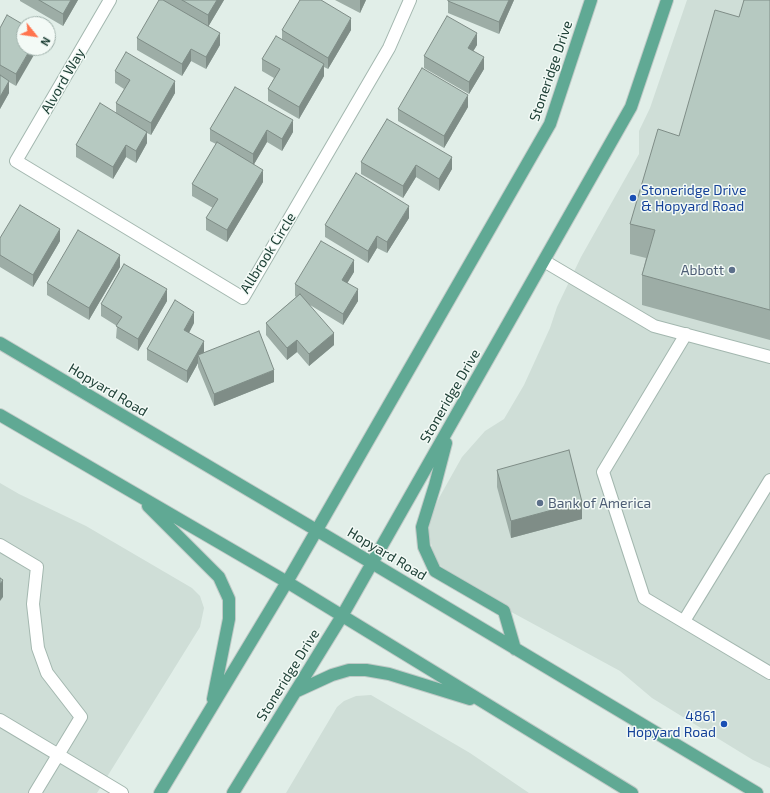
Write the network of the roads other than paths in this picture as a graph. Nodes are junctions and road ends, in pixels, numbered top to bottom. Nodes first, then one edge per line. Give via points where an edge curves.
1 (110, 0) edge
2 (410, 0) edge
3 (592, 0) edge
4 (666, 0) edge
5 (16, 161) joint
6 (544, 261) junction
7 (686, 334) junction
8 (0, 343) edge
9 (770, 357) edge
10 (0, 415) edge
11 (450, 427) junction
12 (770, 480) edge
13 (134, 493) junction
14 (317, 530) junction
15 (0, 545) edge
16 (372, 563) junction
17 (287, 582) junction
18 (342, 616) junction
19 (684, 621) junction
20 (515, 649) junction
21 (770, 673) edge
22 (295, 692) junction
23 (487, 704) junction
24 (212, 708) junction
25 (0, 720) edge
26 (58, 755) junction
27 (36, 793) edge
28 (122, 793) edge
29 (160, 793) edge
30 (233, 793) edge
31 (632, 793) edge
32 (757, 793) edge

1 - 5 street, Alvord Way
2 - 5 street, Allbrook Circle via 389,48 243,298
3 - 14 main road, Stoneridge Drive via 550,124
4 - 6 main road, Stoneridge Drive via 631,107
6 - 7 street via 654,326
6 - 11 main road, Stoneridge Drive
7 - 9 street
7 - 19 street via 603,472 644,598
8 - 14 main road, Hopyard Road
10 - 13 main road
11 - 16 main road, Stoneridge Drive
11 - 20 main road via 422,526 424,547 435,571 504,611
12 - 19 street
13 - 17 main road
13 - 24 main road via 219,577 229,599 229,619
14 - 16 main road, Hopyard Road
14 - 17 main road, Stoneridge Drive
15 - 26 street via 37,567 33,604 38,648 47,674 81,717
16 - 18 main road, Stoneridge Drive
16 - 20 main road, Hopyard Road
17 - 18 main road
17 - 24 main road, Stoneridge Drive
18 - 22 main road, Stoneridge Drive
18 - 23 main road
19 - 21 street
20 - 32 main road, Hopyard Road
22 - 23 main road via 332,675 349,670 366,670 389,674
22 - 30 main road, Stoneridge Drive
23 - 31 main road
24 - 29 main road, Stoneridge Drive
25 - 26 street
26 - 27 street
26 - 28 street

